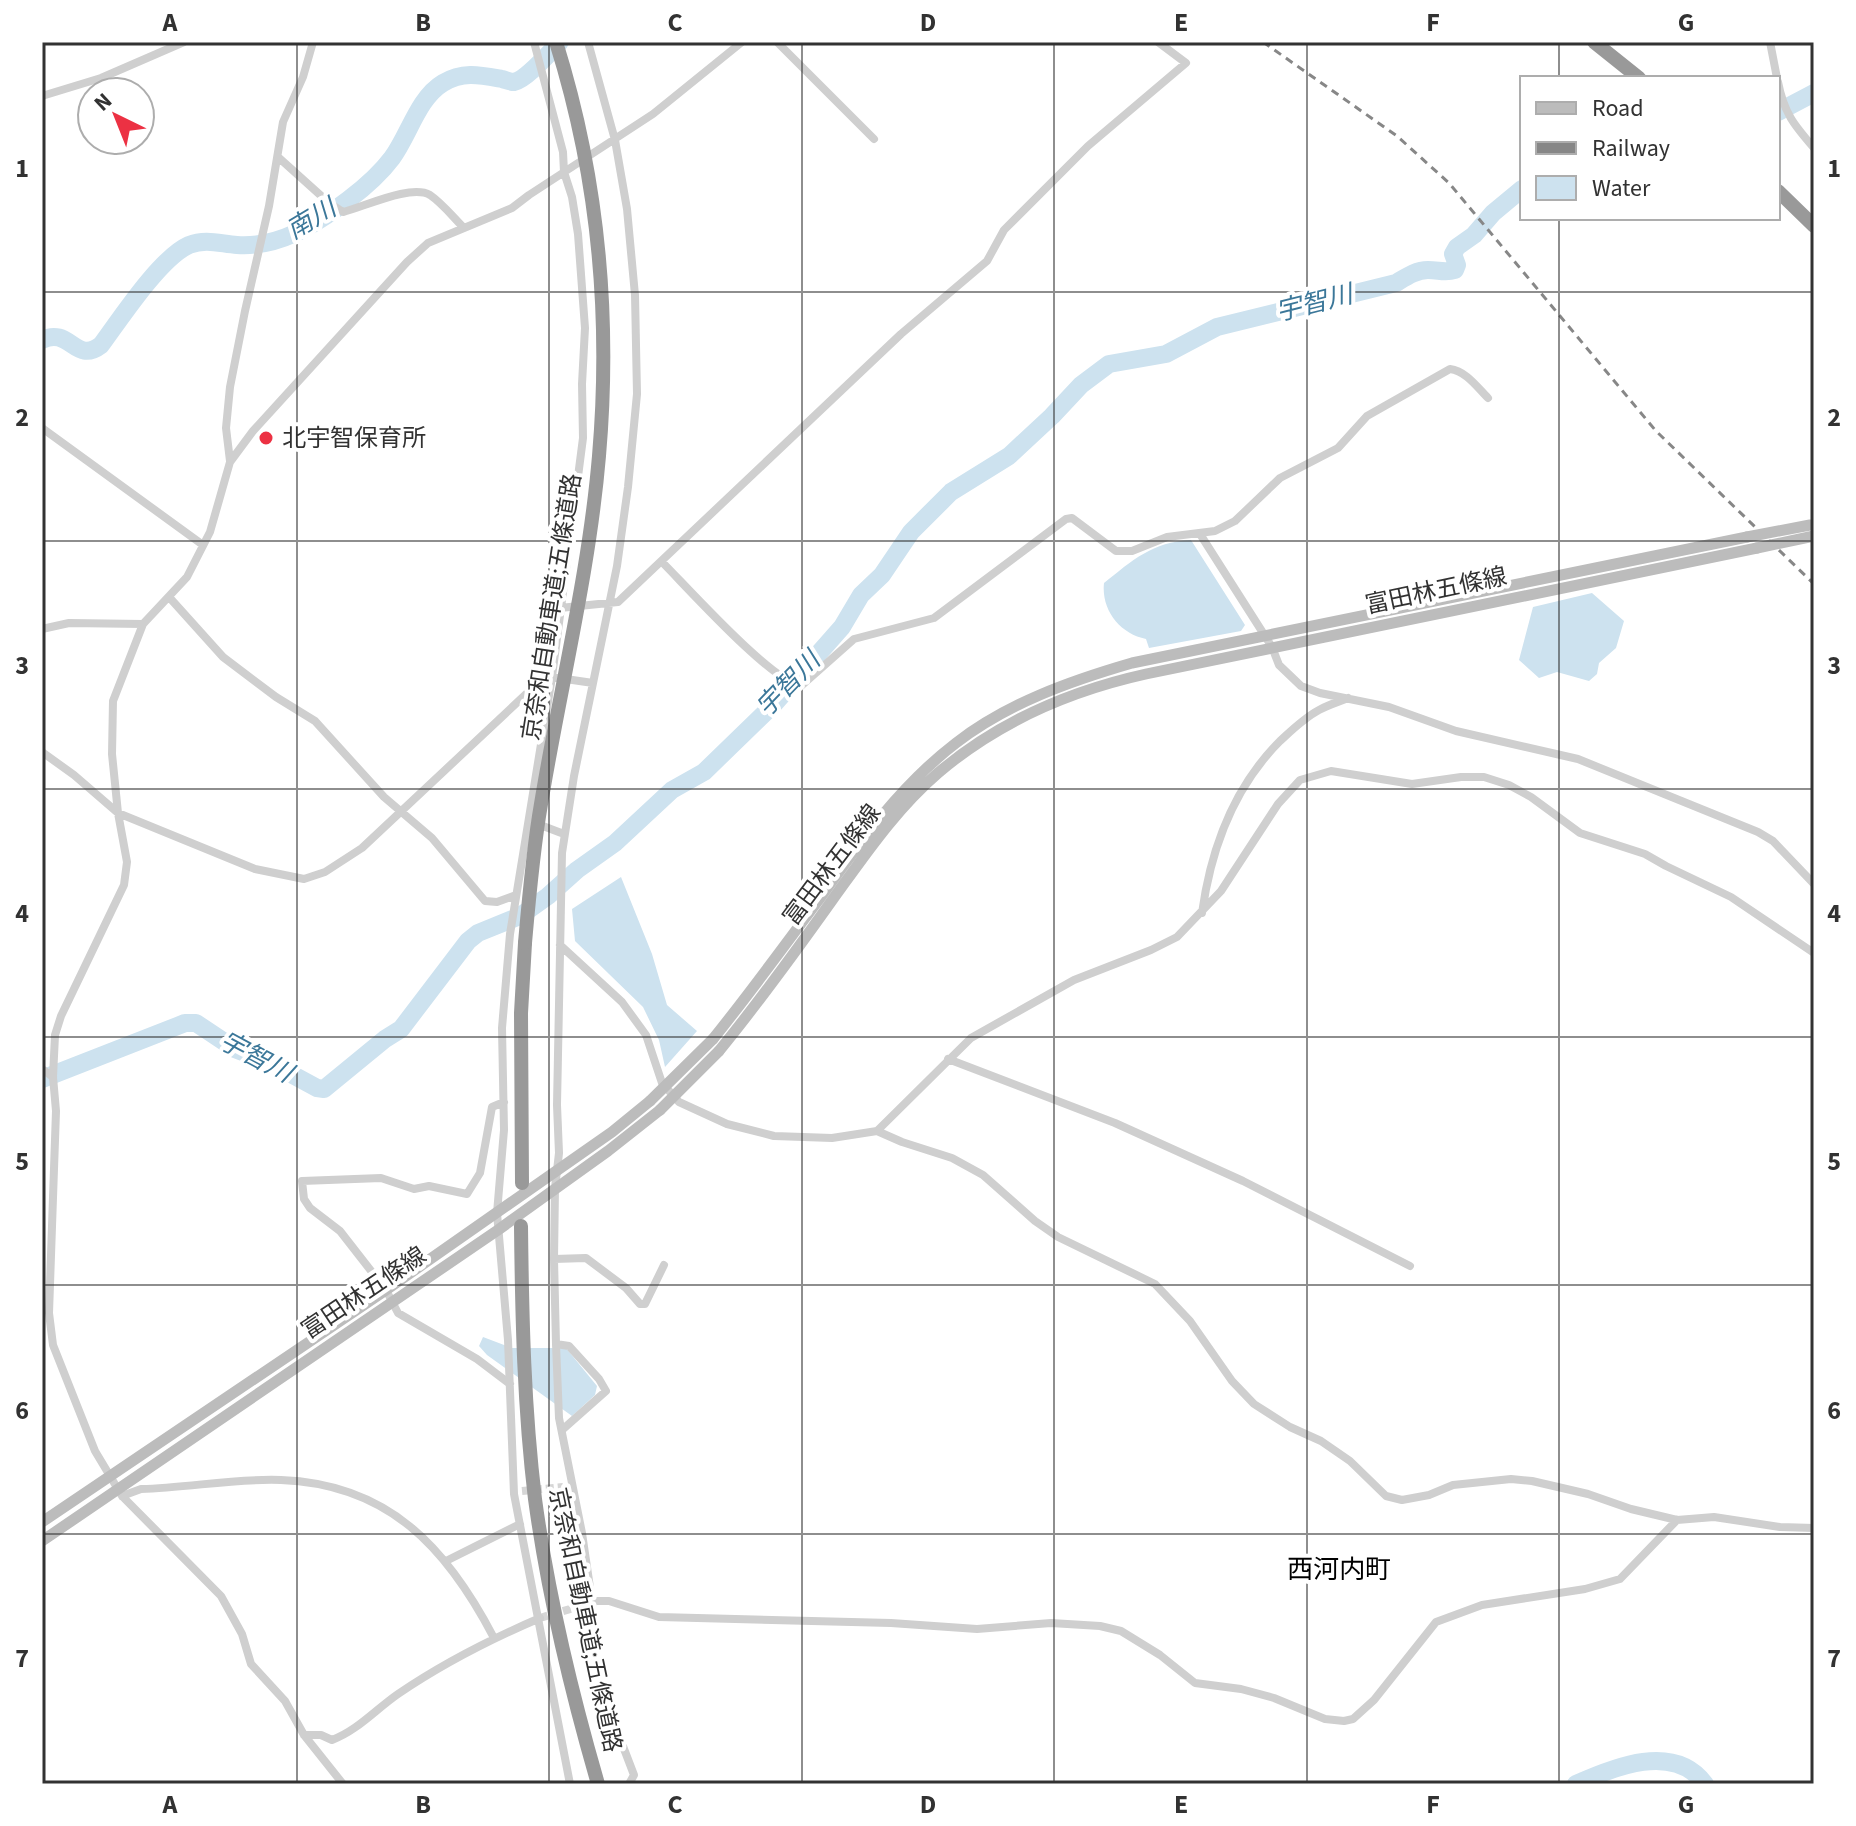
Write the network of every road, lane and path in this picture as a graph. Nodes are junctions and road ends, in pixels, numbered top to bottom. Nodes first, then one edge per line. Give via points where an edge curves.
1 (184, 42) edge
2 (313, 42) edge
3 (556, 42) edge
4 (588, 42) edge
5 (742, 42) edge
6 (777, 42) edge
7 (1158, 42) edge
8 (1594, 42) edge
9 (1770, 42) edge
10 (535, 43) edge
11 (1636, 76) edge
12 (1777, 76) edge
13 (1780, 91) edge
14 (42, 96) edge
15 (874, 139) dead end
16 (615, 140) junction
17 (1814, 148) edge
18 (278, 157) junction
19 (564, 172) junction
20 (1780, 193) edge
21 (1814, 226) edge
22 (463, 227) junction
23 (1488, 398) dead end
24 (42, 428) edge
25 (230, 462) junction
26 (1813, 528) edge
27 (1200, 534) junction
28 (203, 545) junction
29 (662, 562) junction
30 (169, 597) junction
31 (609, 604) junction
32 (560, 608) junction
33 (143, 624) junction
34 (42, 629) edge
35 (1264, 635) junction
36 (1272, 647) junction
37 (552, 677) junction
38 (593, 683) junction
39 (1348, 698) junction
40 (42, 752) edge
41 (402, 810) junction
42 (118, 813) junction
43 (527, 819) junction
44 (564, 834) junction
45 (1814, 884) edge
46 (516, 895) junction
47 (1201, 914) junction
48 (560, 945) junction
49 (1814, 953) edge
50 (948, 1059) junction
51 (42, 1069) edge
52 (53, 1077) junction
53 (504, 1102) junction
54 (877, 1131) junction
55 (557, 1170) junction
56 (522, 1183) dead end
57 (555, 1188) junction
58 (497, 1213) junction
59 (521, 1226) dead end
60 (498, 1230) junction
61 (554, 1259) junction
62 (664, 1265) dead end
63 (1410, 1266) dead end
64 (389, 1296) junction
65 (516, 1341) junction
66 (556, 1344) junction
67 (510, 1384) junction
68 (562, 1430) junction
69 (110, 1476) junction
70 (120, 1492) junction
71 (1677, 1520) junction
72 (42, 1522) edge
73 (520, 1524) junction
74 (1814, 1528) edge
75 (42, 1541) edge
76 (446, 1561) junction
77 (592, 1601) junction
78 (580, 1606) tunnel mouth
79 (540, 1618) junction
80 (494, 1638) junction
81 (304, 1735) junction
82 (343, 1784) edge
83 (570, 1784) edge
84 (598, 1784) edge
85 (629, 1784) edge

1 - 14 street via 101,78
2 - 18 street via 283,122
3 - 56 highway, 京奈和自動車道;五條道路, bridge via 580,130 600,252 603,383 590,530 541,806 525,943
4 - 16 street
5 - 16 street
6 - 15 street
7 - 29 street via 1186,63 1088,146 1004,230 987,261 901,334
8 - 11 highway
9 - 12 street
10 - 19 street
13 - 17 street via 1791,122
16 - 19 street
16 - 31 street via 631,238 637,379 628,487
18 - 22 street via 343,212 417,192 429,194
18 - 25 street via 230,387
19 - 22 street via 512,208
19 - 32 street via 578,234 585,328 583,438
20 - 21 highway
22 - 25 street via 428,243 407,262
23 - 27 street via 1450,369 1367,416 1338,448 1280,478 1235,521
24 - 28 street
25 - 28 street
26 - 35 main road, 富田林五條線, bridge
26 - 36 main road, 富田林五條線, bridge via 1757,548
27 - 29 street via 1116,551 1072,518 1066,519 934,618 854,639 801,686 764,663
27 - 35 street
28 - 30 street via 187,577
29 - 31 street via 618,602
30 - 33 street
30 - 41 street via 223,657 315,721
31 - 32 street
31 - 38 street
32 - 37 street
33 - 34 street via 69,623
33 - 42 street via 113,701
35 - 36 street
35 - 55 main road, 富田林五條線, bridge via 1132,663 1064,684 958,741 864,837 713,1039 650,1101
36 - 39 street via 1279,665 1301,686
36 - 57 main road, 富田林五條線, bridge via 1081,691 1001,727 966,751 902,808 719,1051 660,1110
37 - 38 street
37 - 41 street via 539,682
37 - 43 street
38 - 44 street
39 - 45 street via 1456,731 1578,759 1621,776 1758,832
39 - 47 street via 1299,724 1254,770 1214,849
40 - 42 street
41 - 42 street via 362,848 304,879 255,869
41 - 46 street via 485,901
42 - 52 street via 127,862 124,885 61,1016
43 - 44 street
43 - 46 street
44 - 48 street
46 - 53 street via 502,1028
47 - 49 street via 1300,780 1331,771 1412,784 1484,777 1531,797 1580,833 1645,854 1731,897
47 - 50 street via 1177,937 1062,986 971,1038
48 - 54 street via 622,1002 646,1035 662,1083 679,1102 727,1124 774,1136 832,1138
48 - 55 street
50 - 54 street
50 - 63 street via 1129,1129
51 - 52 street
52 - 69 street via 53,1345
53 - 58 street
53 - 64 street via 492,1107 480,1173 467,1194 429,1186 414,1189 381,1178 302,1181 310,1208 340,1231
54 - 71 street via 983,1175 1058,1237 1155,1284 1254,1404 1350,1461 1393,1500 1453,1485 1511,1479
55 - 57 street
55 - 58 main road, 富田林五條線
57 - 60 main road, 富田林五條線
57 - 61 street
58 - 60 street
58 - 64 main road, 富田林五條線
59 - 65 highway, 京奈和自動車道;五條道路
60 - 64 main road, 富田林五條線
60 - 65 street
61 - 62 street via 586,1258 640,1304 645,1304
61 - 66 street
64 - 67 street via 398,1313
64 - 69 main road, 富田林五條線
64 - 70 main road, 富田林五條線
65 - 67 street
65 - 84 highway, 京奈和自動車道;五條道路 via 549,1580
66 - 68 street
66 - 68 street via 569,1346 606,1391
67 - 73 street
68 - 77 street via 567,1485
69 - 70 street
69 - 72 main road, 富田林五條線
70 - 75 main road, 富田林五條線
70 - 76 street via 248,1481 309,1482 373,1500
70 - 81 street via 221,1596 251,1664 285,1701
71 - 74 street via 1714,1517
71 - 77 street via 1620,1579 1482,1605 1436,1622 1374,1700 1344,1721 1241,1689 1195,1683 1121,1631 1100,1626 1051,1623 977,1629 659,1617
73 - 76 street
73 - 79 street
76 - 80 street
77 - 78 street
77 - 85 street via 599,1678 634,1775
79 - 80 street
79 - 83 street
80 - 81 street via 397,1695 349,1734 332,1740
81 - 82 street

